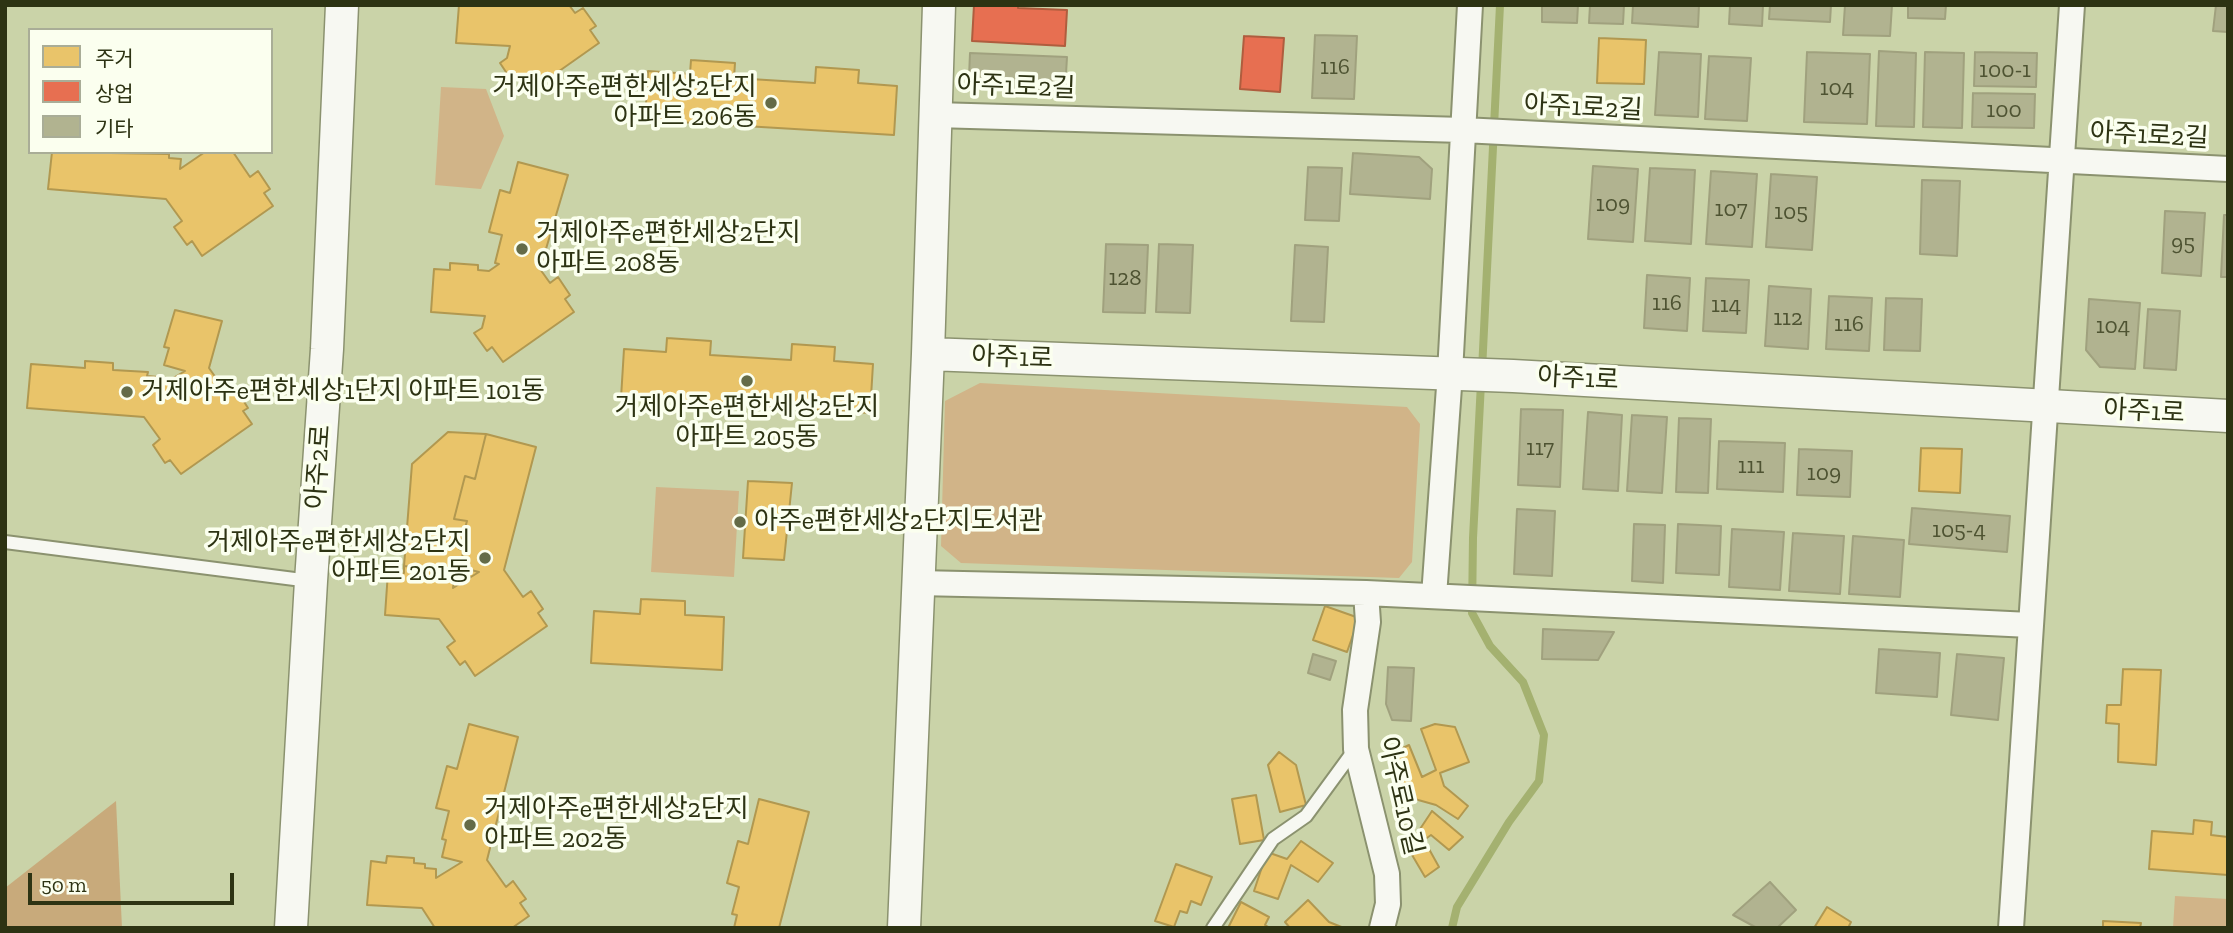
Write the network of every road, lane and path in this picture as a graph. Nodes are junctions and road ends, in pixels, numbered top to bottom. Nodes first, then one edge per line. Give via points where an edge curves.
1 (342, 5) edge
2 (939, 5) edge
3 (1470, 5) edge
4 (2072, 5) edge
5 (935, 115) junction
6 (1463, 130) junction
7 (2062, 162) junction
8 (2228, 169) edge
9 (928, 355) junction
10 (1450, 373) junction
11 (2045, 406) junction
12 (2228, 416) edge
13 (5, 542) edge
14 (311, 581) junction
15 (918, 583) junction
16 (1366, 593) junction
17 (1434, 596) junction
18 (2030, 625) junction
19 (1356, 749) junction
20 (291, 928) edge
21 (904, 928) edge
22 (1213, 928) edge
23 (1382, 928) edge
24 (2011, 928) edge

1 - 14 street, 아주2로 via 327,349
2 - 5 street
3 - 6 street
4 - 7 street
5 - 6 street, 아주1로2길
5 - 9 street
6 - 7 street, 아주1로2길
6 - 10 street
7 - 8 street, 아주1로2길
7 - 11 street
9 - 10 street, 아주1로
9 - 15 street
10 - 11 street, 아주1로
10 - 17 street
11 - 12 street, 아주1로
11 - 18 street
13 - 14 lane
14 - 20 street, 아주2로
15 - 16 street
15 - 21 street
16 - 17 street
16 - 19 street, 아주로10길
17 - 18 street
18 - 24 street
19 - 22 lane via 1306,816 1273,839
19 - 23 street, 아주로10길 via 1387,874 1388,904

